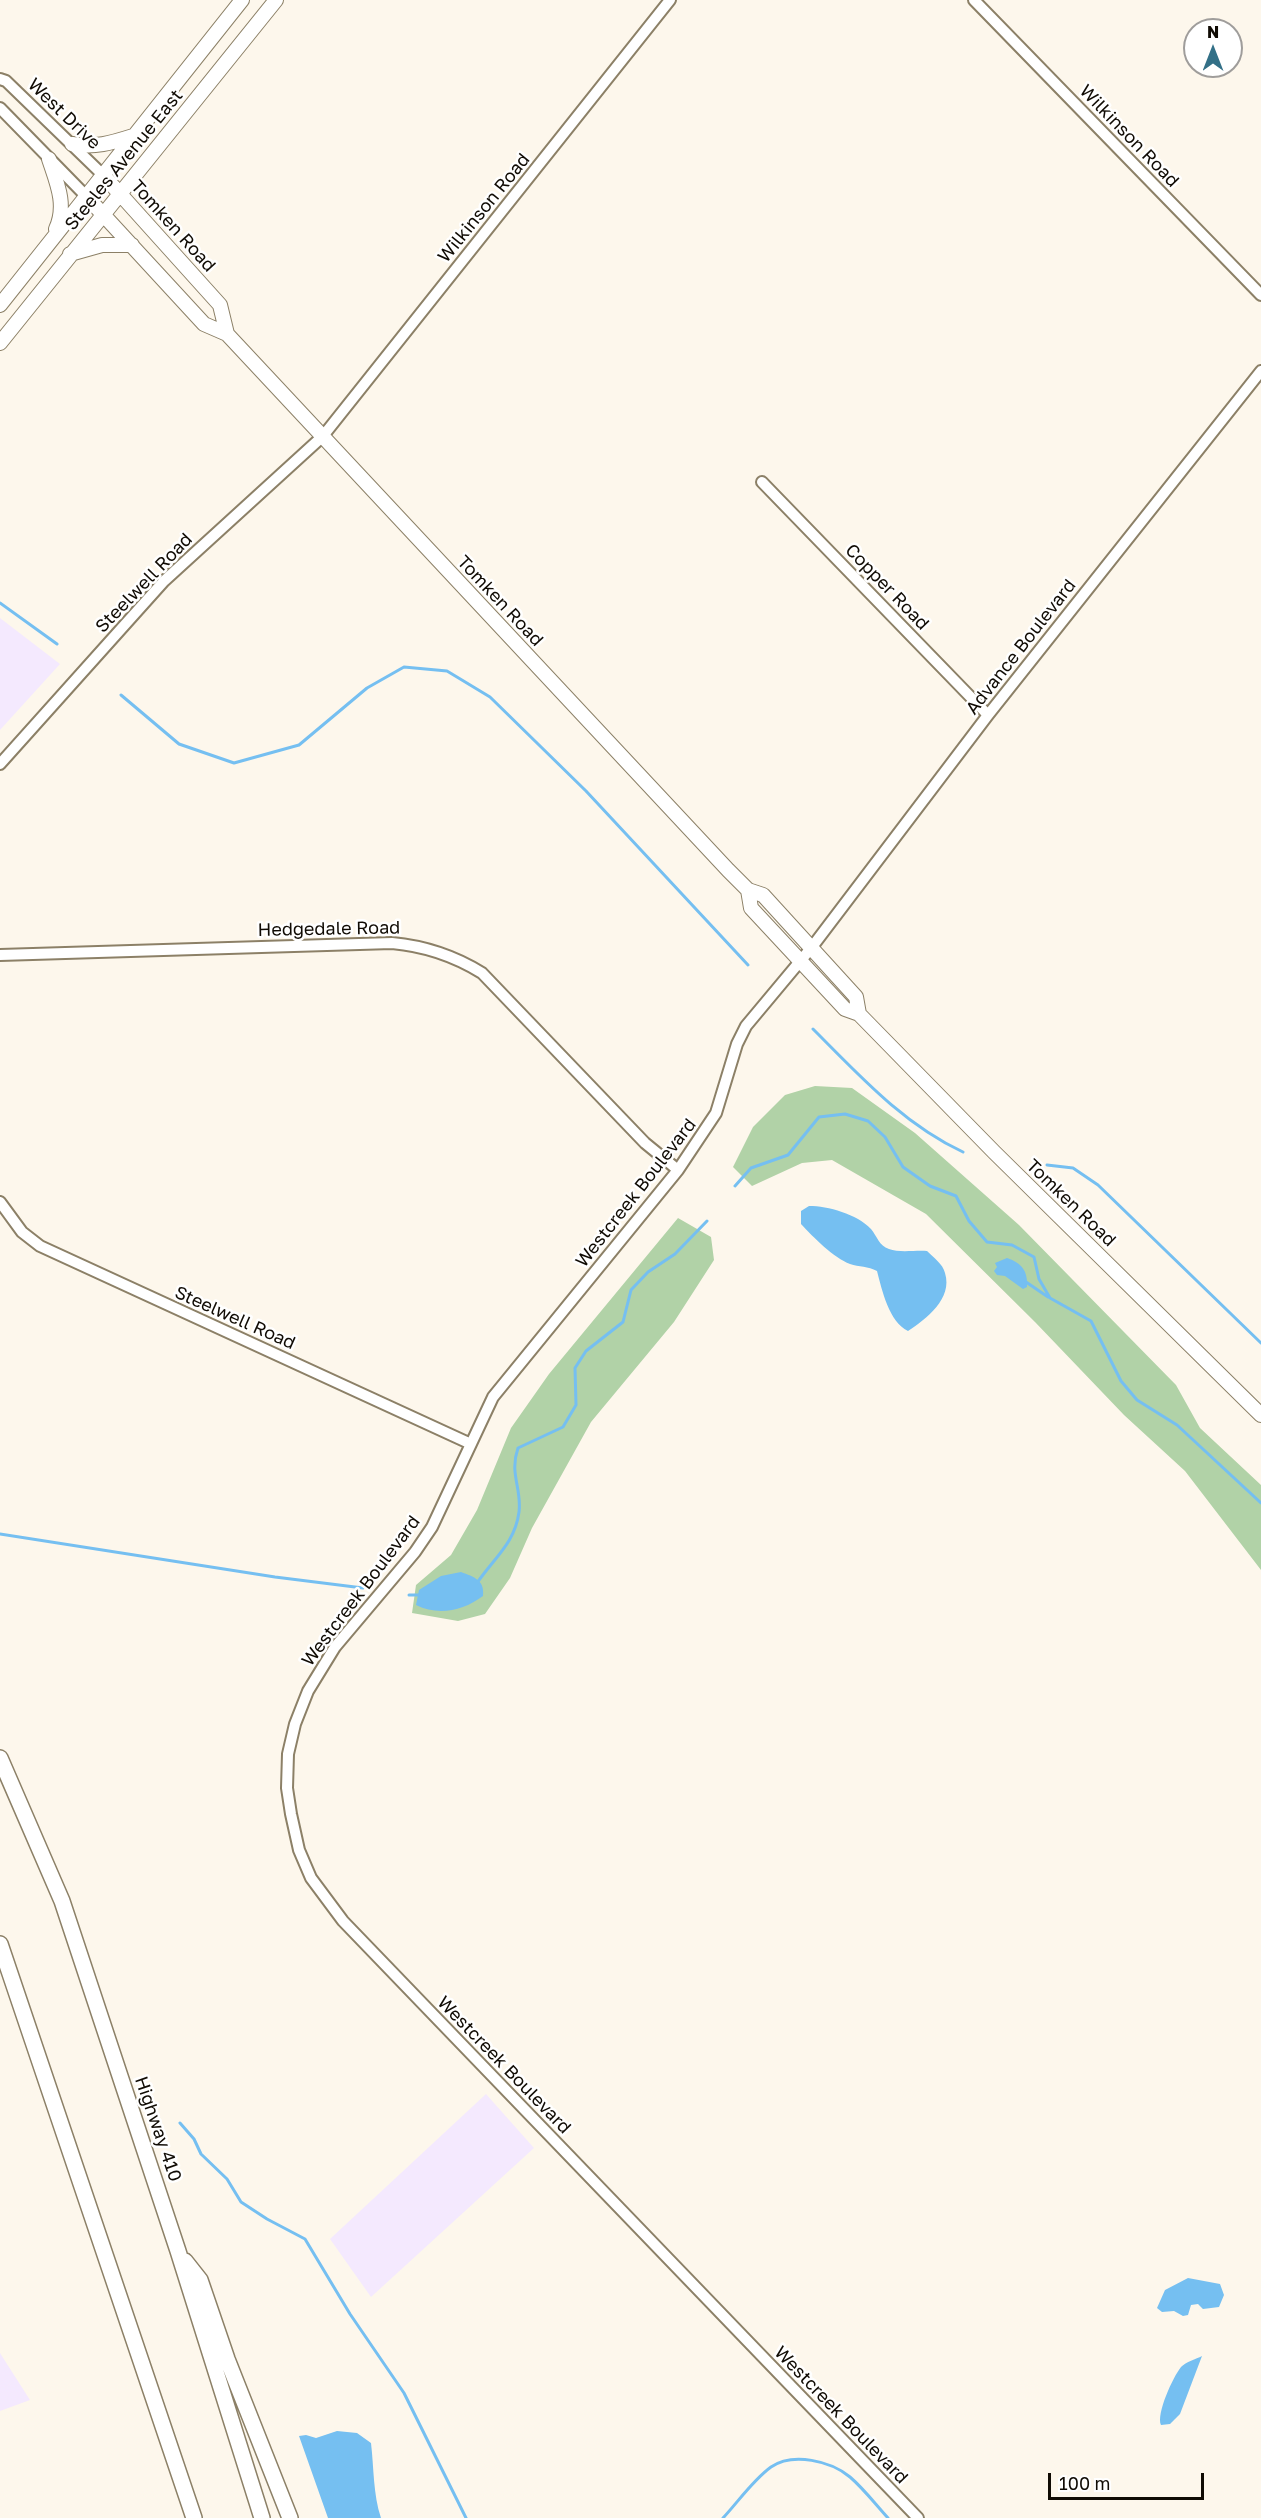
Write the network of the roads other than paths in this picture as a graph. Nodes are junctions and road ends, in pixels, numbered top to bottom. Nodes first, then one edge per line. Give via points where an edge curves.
1 (242, 0) edge
2 (276, 0) edge
3 (670, 0) edge
4 (974, 0) edge
5 (0, 79) edge
6 (0, 108) edge
7 (133, 136) junction
8 (72, 144) junction
9 (50, 159) junction
10 (103, 175) junction
11 (120, 194) junction
12 (86, 196) junction
13 (102, 215) junction
14 (52, 239) junction
15 (132, 245) junction
16 (70, 254) junction
17 (1261, 295) edge
18 (0, 305) edge
19 (227, 334) junction
20 (0, 343) edge
21 (1261, 371) edge
22 (323, 436) junction
23 (762, 482) dead end
24 (988, 715) junction
25 (0, 764) edge
26 (748, 890) junction
27 (812, 947) junction
28 (0, 955) edge
29 (801, 962) junction
30 (859, 1014) junction
31 (678, 1170) junction
32 (0, 1202) edge
33 (1259, 1407) edge
34 (471, 1444) junction
35 (0, 1758) edge
36 (0, 1944) edge
37 (178, 2251) junction
38 (194, 2518) edge
39 (262, 2518) edge
40 (290, 2518) edge
41 (918, 2518) edge

1 - 7 main road, Steeles Avenue East
2 - 11 main road, Steeles Avenue East
3 - 22 street, Wilkinson Road
4 - 17 street, Wilkinson Road
5 - 8 street, West Drive
6 - 9 street
7 - 8 main road via 102,146
7 - 10 main road, Steeles Avenue East
8 - 10 street, West Drive
9 - 12 street
9 - 14 main road via 61,196 62,216
10 - 11 main road, Tomken Road
10 - 12 main road, Steeles Avenue East
11 - 13 main road, Steeles Avenue East
11 - 19 main road, Tomken Road via 220,305
12 - 13 main road, Tomken Road
12 - 14 main road, Steeles Avenue East
13 - 15 main road, Tomken Road
13 - 16 main road, Steeles Avenue East
14 - 18 main road, Steeles Avenue East
15 - 16 main road via 102,245
15 - 19 main road, Tomken Road via 204,324
16 - 20 main road, Steeles Avenue East
19 - 22 main road, Tomken Road
21 - 24 street, Advance Boulevard
22 - 25 street, Steelwell Road via 164,581
22 - 26 main road, Tomken Road
23 - 24 street, Copper Road
24 - 27 street, Advance Boulevard
26 - 27 main road, Tomken Road via 763,895
26 - 29 main road, Tomken Road via 751,908
27 - 29 street, Westcreek Boulevard
27 - 30 main road, Tomken Road via 856,997
28 - 31 street, Hedgedale Road via 392,942 440,951 482,973 645,1143
29 - 30 main road, Tomken Road via 844,1010
29 - 31 street, Westcreek Boulevard via 746,1026 716,1113
30 - 33 main road, Tomken Road via 994,1152
31 - 34 street, Westcreek Boulevard via 494,1397
32 - 34 street, Steelwell Road via 22,1232 40,1246
34 - 41 street, Westcreek Boulevard via 432,1527 335,1647 308,1691 295,1724 288,1754 287,1788 307,1869 351,1929
35 - 37 highway, Highway 410 via 62,1901
36 - 38 highway
37 - 39 highway, Highway 410
37 - 40 highway via 200,2280

